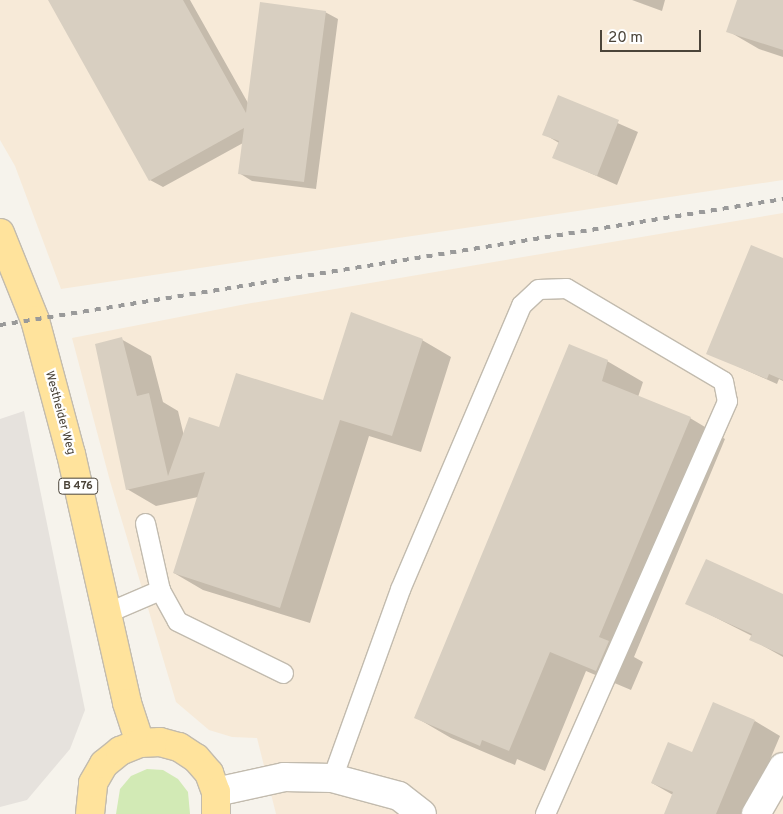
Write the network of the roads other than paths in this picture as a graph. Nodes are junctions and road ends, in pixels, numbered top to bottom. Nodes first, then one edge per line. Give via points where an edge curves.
1 (0, 233) edge
2 (144, 523) dead end
3 (160, 590) junction
4 (106, 613) junction
5 (283, 673) dead end
6 (140, 743) junction
7 (783, 767) edge
8 (332, 778) junction
9 (216, 803) edge
10 (90, 814) edge
11 (422, 814) edge
12 (545, 814) edge
13 (756, 814) edge

1 - 4 main road, Westheider Weg / B 476 via 35,320
2 - 3 lane
3 - 4 lane
3 - 5 lane via 177,621
4 - 6 main road, Westheider Weg / B 476
6 - 9 main road via 160,742 179,747 196,758 209,773
6 - 10 main road via 120,751 104,764 93,783
7 - 13 street
8 - 9 street via 284,777
8 - 11 street via 399,796
8 - 12 lane via 400,589 521,305 538,289 566,288 723,381 727,401

